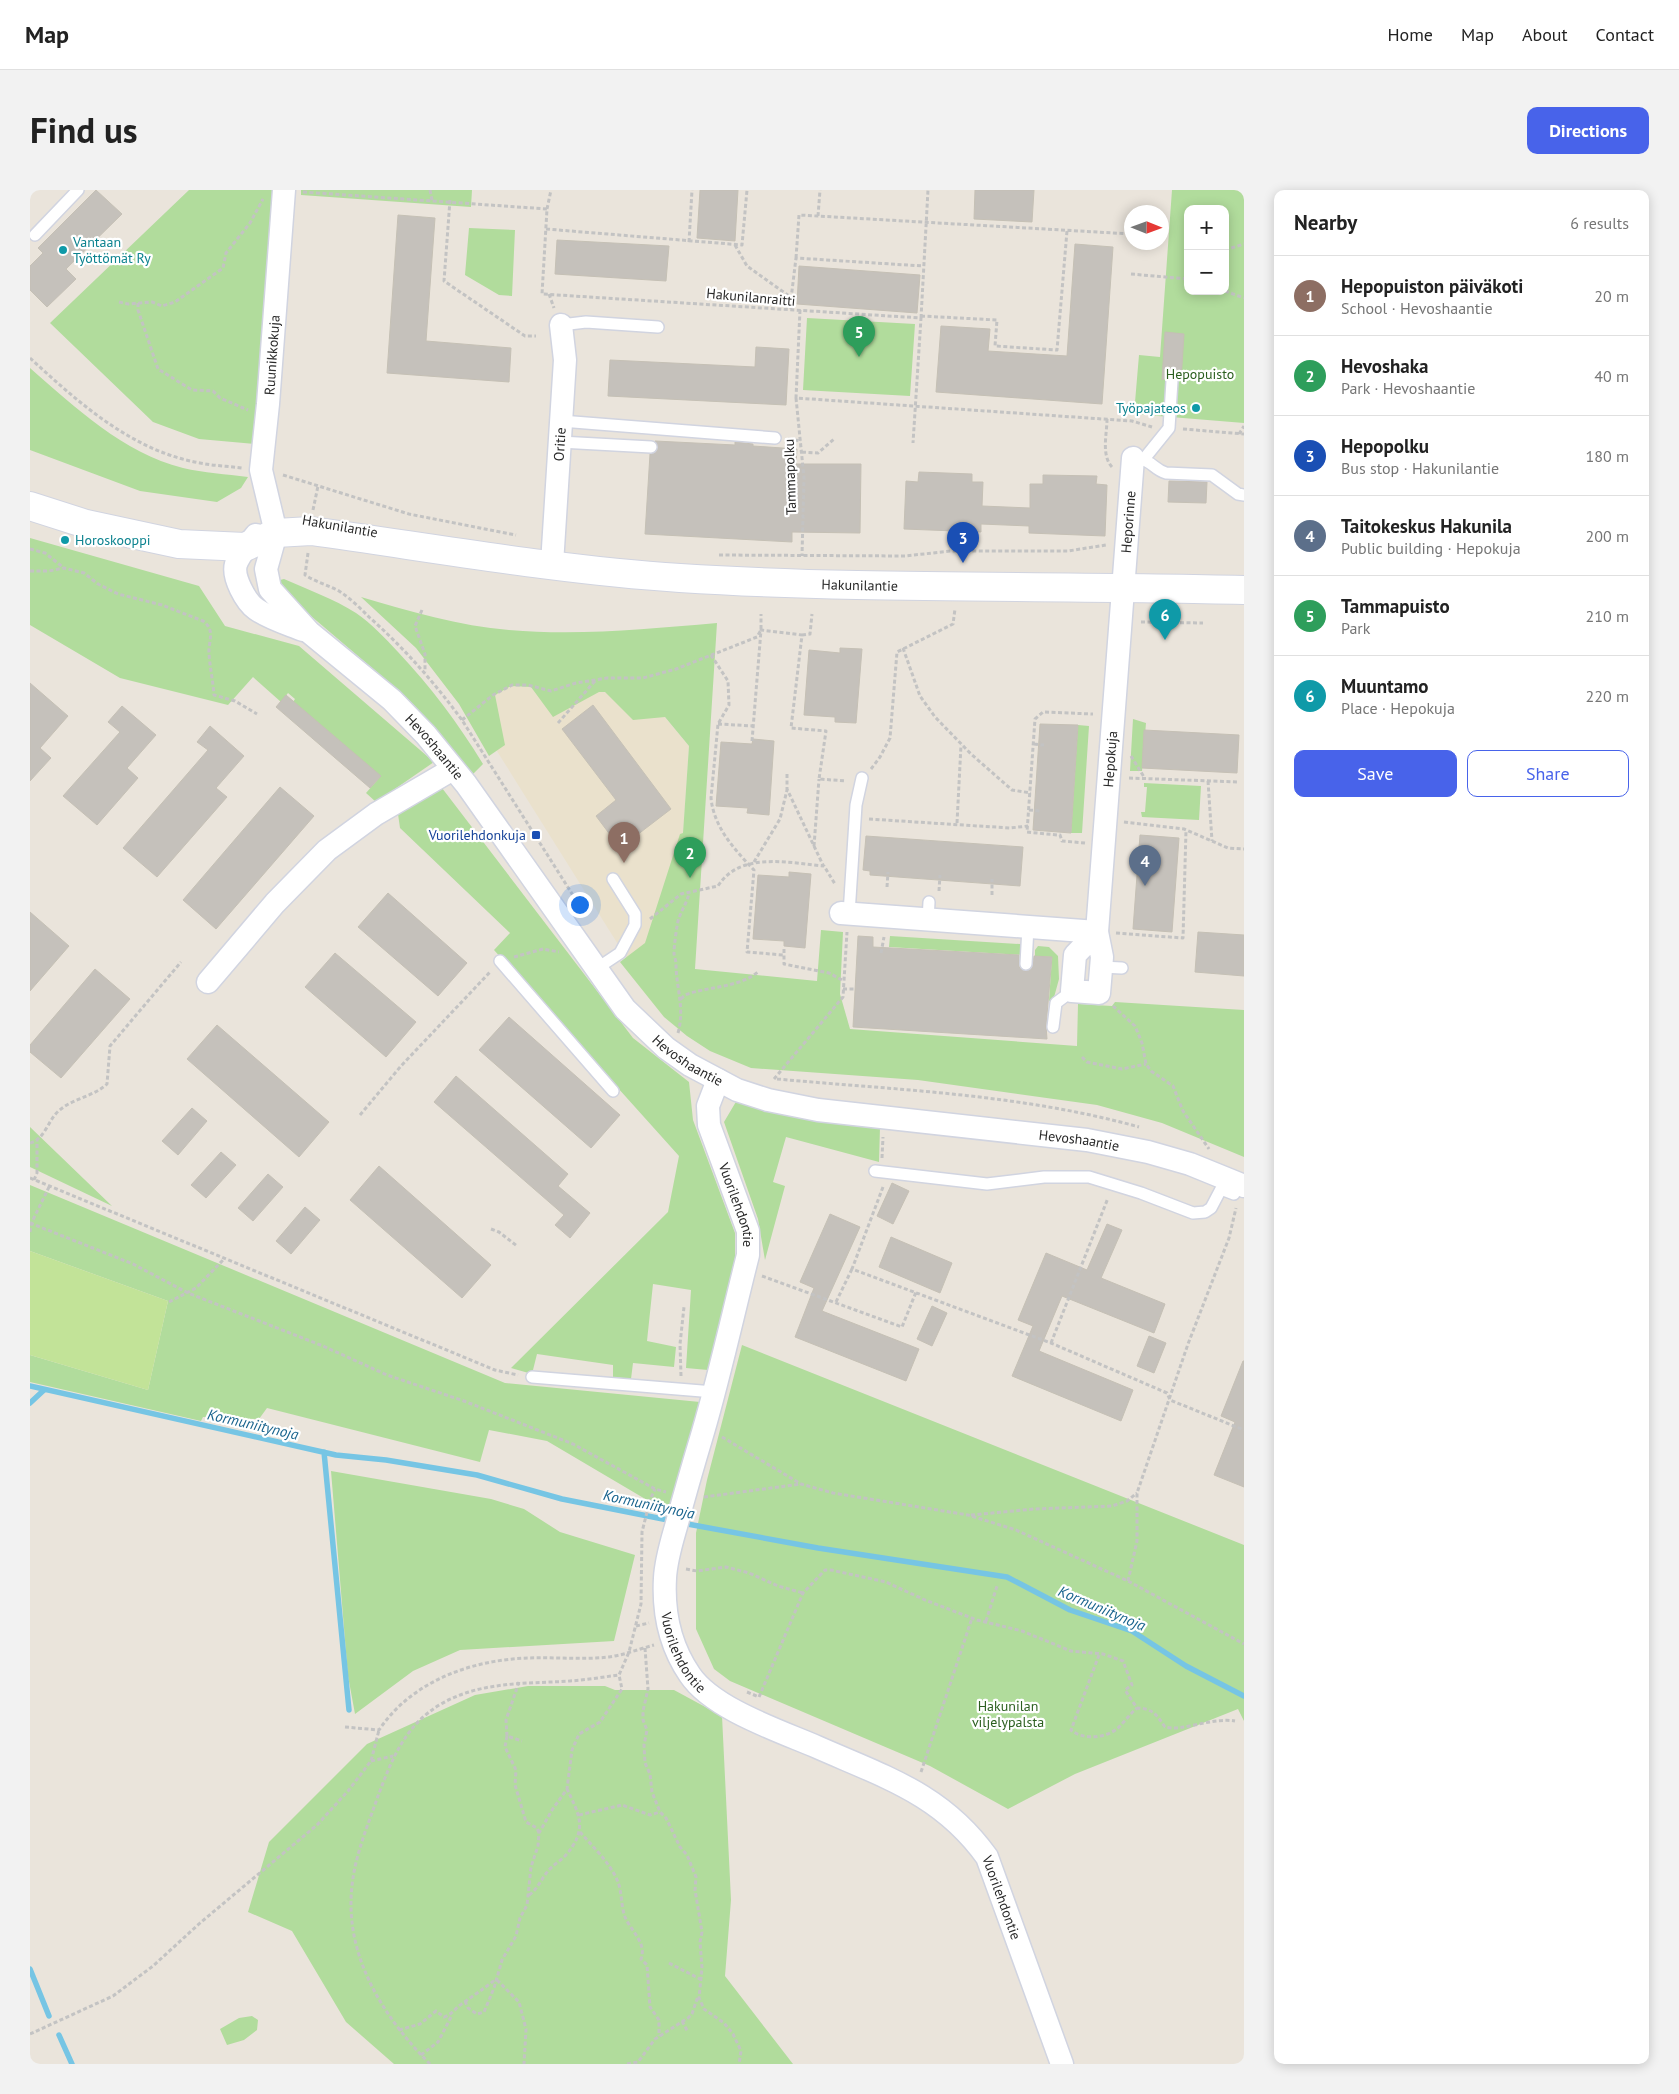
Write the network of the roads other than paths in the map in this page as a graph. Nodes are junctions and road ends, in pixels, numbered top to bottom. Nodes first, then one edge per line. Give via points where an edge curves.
1 (78, 190) edge
2 (279, 191) edge
3 (35, 235) dead end
4 (561, 324) joint
5 (658, 327) dead end
6 (1172, 381) dead end
7 (561, 431) junction
8 (775, 438) dead end
9 (651, 447) dead end
10 (1131, 463) junction
11 (30, 494) edge
12 (1244, 495) edge
13 (30, 506) edge
14 (274, 525) junction
15 (246, 547) junction
16 (552, 564) junction
17 (1123, 587) junction
18 (1244, 590) edge
19 (309, 632) junction
20 (453, 769) junction
21 (862, 778) road end
22 (613, 879) dead end
23 (846, 919) joint
24 (1028, 927) junction
25 (1106, 932) junction
26 (500, 961) road end
27 (590, 961) junction
28 (1026, 964) dead end
29 (208, 982) dead end
30 (1072, 991) junction
31 (1053, 1027) dead end
32 (718, 1080) junction
33 (613, 1091) dead end
34 (875, 1170) dead end
35 (1243, 1186) edge
36 (532, 1377) road end
37 (714, 1392) junction
38 (1062, 2064) edge

1 - 3 lane
2 - 14 street, Ruunikkokuja via 261,470
4 - 5 lane via 586,322
4 - 7 street, Oritie via 565,360
6 - 10 lane via 1169,428
7 - 8 lane
7 - 9 lane
7 - 16 street, Oritie
10 - 12 lane via 1153,463 1166,473 1212,474
10 - 17 street, Heporinne
11 - 14 main road, Hakunilantie via 126,522 223,535
13 - 15 main road, Hakunilantie via 86,524 178,544
14 - 15 main road, Hakunilantie
14 - 16 main road, Hakunilantie via 311,518 476,554
14 - 19 street, Hevoshaantie via 266,569 270,589
15 - 19 street, Hevoshaantie via 236,566 247,600 275,619
16 - 17 main road, Hakunilantie via 669,577 742,581
17 - 18 main road, Hakunilantie
17 - 25 street, Hepokuja
19 - 20 street, Hevoshaantie via 392,700
20 - 27 street, Hevoshaantie
20 - 29 street via 376,814 327,850 275,903
21 - 23 lane via 857,795
22 - 27 lane via 635,914 635,925 620,953
23 - 24 street via 928,911
24 - 25 street
24 - 28 lane
25 - 30 street via 1075,955
25 - 30 street, Hepokuja via 1102,957 1112,968 1099,992
26 - 33 lane
27 - 32 street, Hevoshaantie via 625,1009 648,1032 690,1065
30 - 31 lane via 1056,1003
32 - 35 street, Hevoshaantie via 768,1100 818,1110 1087,1140 1157,1154
32 - 37 street, Vuorilehdontie via 708,1106 709,1126 748,1231 748,1255
34 - 35 lane via 987,1184 1062,1176 1089,1178 1193,1213 1211,1208 1221,1188 1238,1195
36 - 37 lane
37 - 38 street, Vuorilehdontie via 682,1503 676,1558 665,1577 671,1641 691,1677 718,1701 892,1779 940,1806 973,1837 987,1857

